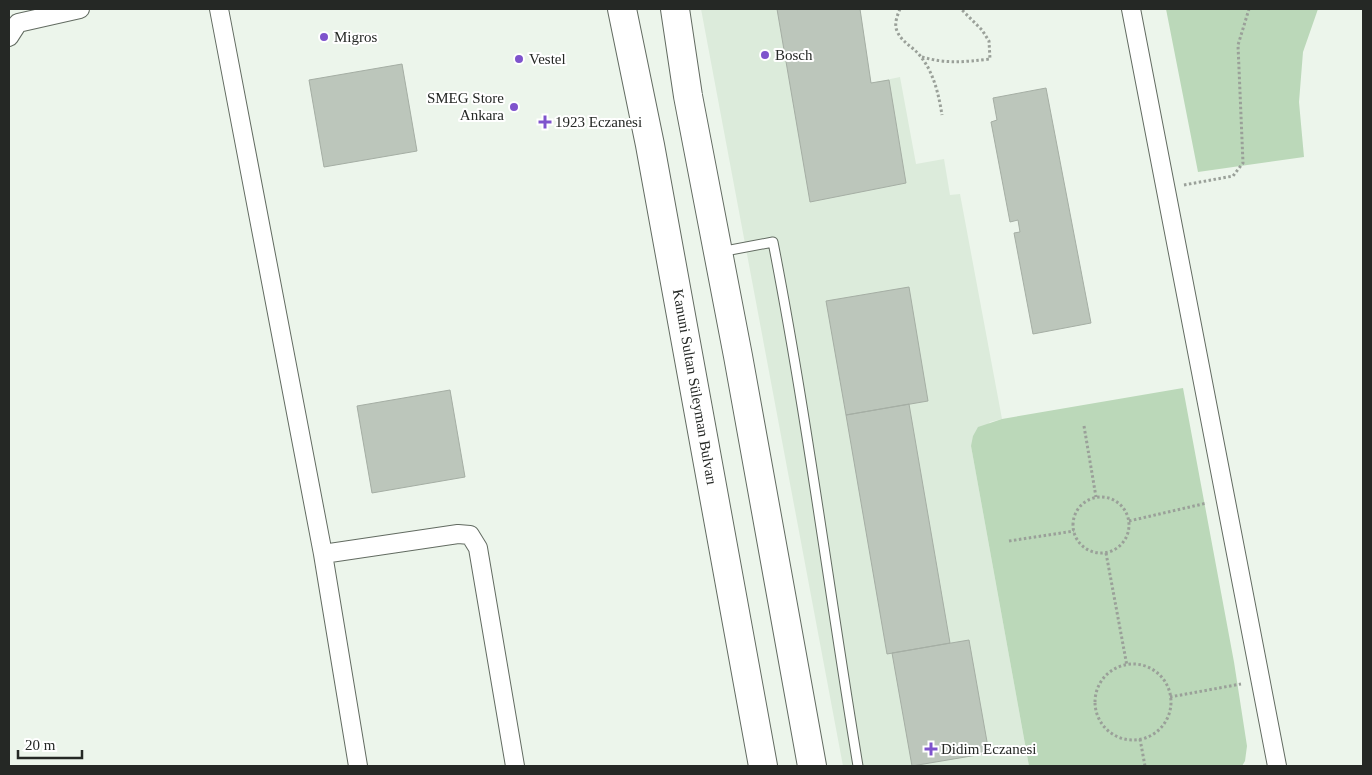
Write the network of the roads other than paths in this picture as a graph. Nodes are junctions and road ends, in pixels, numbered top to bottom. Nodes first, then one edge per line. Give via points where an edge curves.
1 (80, 9) edge
2 (219, 9) edge
3 (622, 9) edge
4 (675, 9) edge
5 (1131, 9) edge
6 (14, 23) edge
7 (718, 252) junction
8 (323, 554) junction
9 (358, 766) edge
10 (515, 766) edge
11 (763, 766) edge
12 (812, 766) edge
13 (858, 766) edge
14 (1277, 766) edge

1 - 6 street
2 - 8 street
3 - 11 main road, Kanuni Sultan Süleyman Bulvarı
4 - 7 main road
5 - 14 street
7 - 12 main road
7 - 13 lane via 773,242 818,497
8 - 9 street
8 - 10 street via 458,534 470,535 478,548

